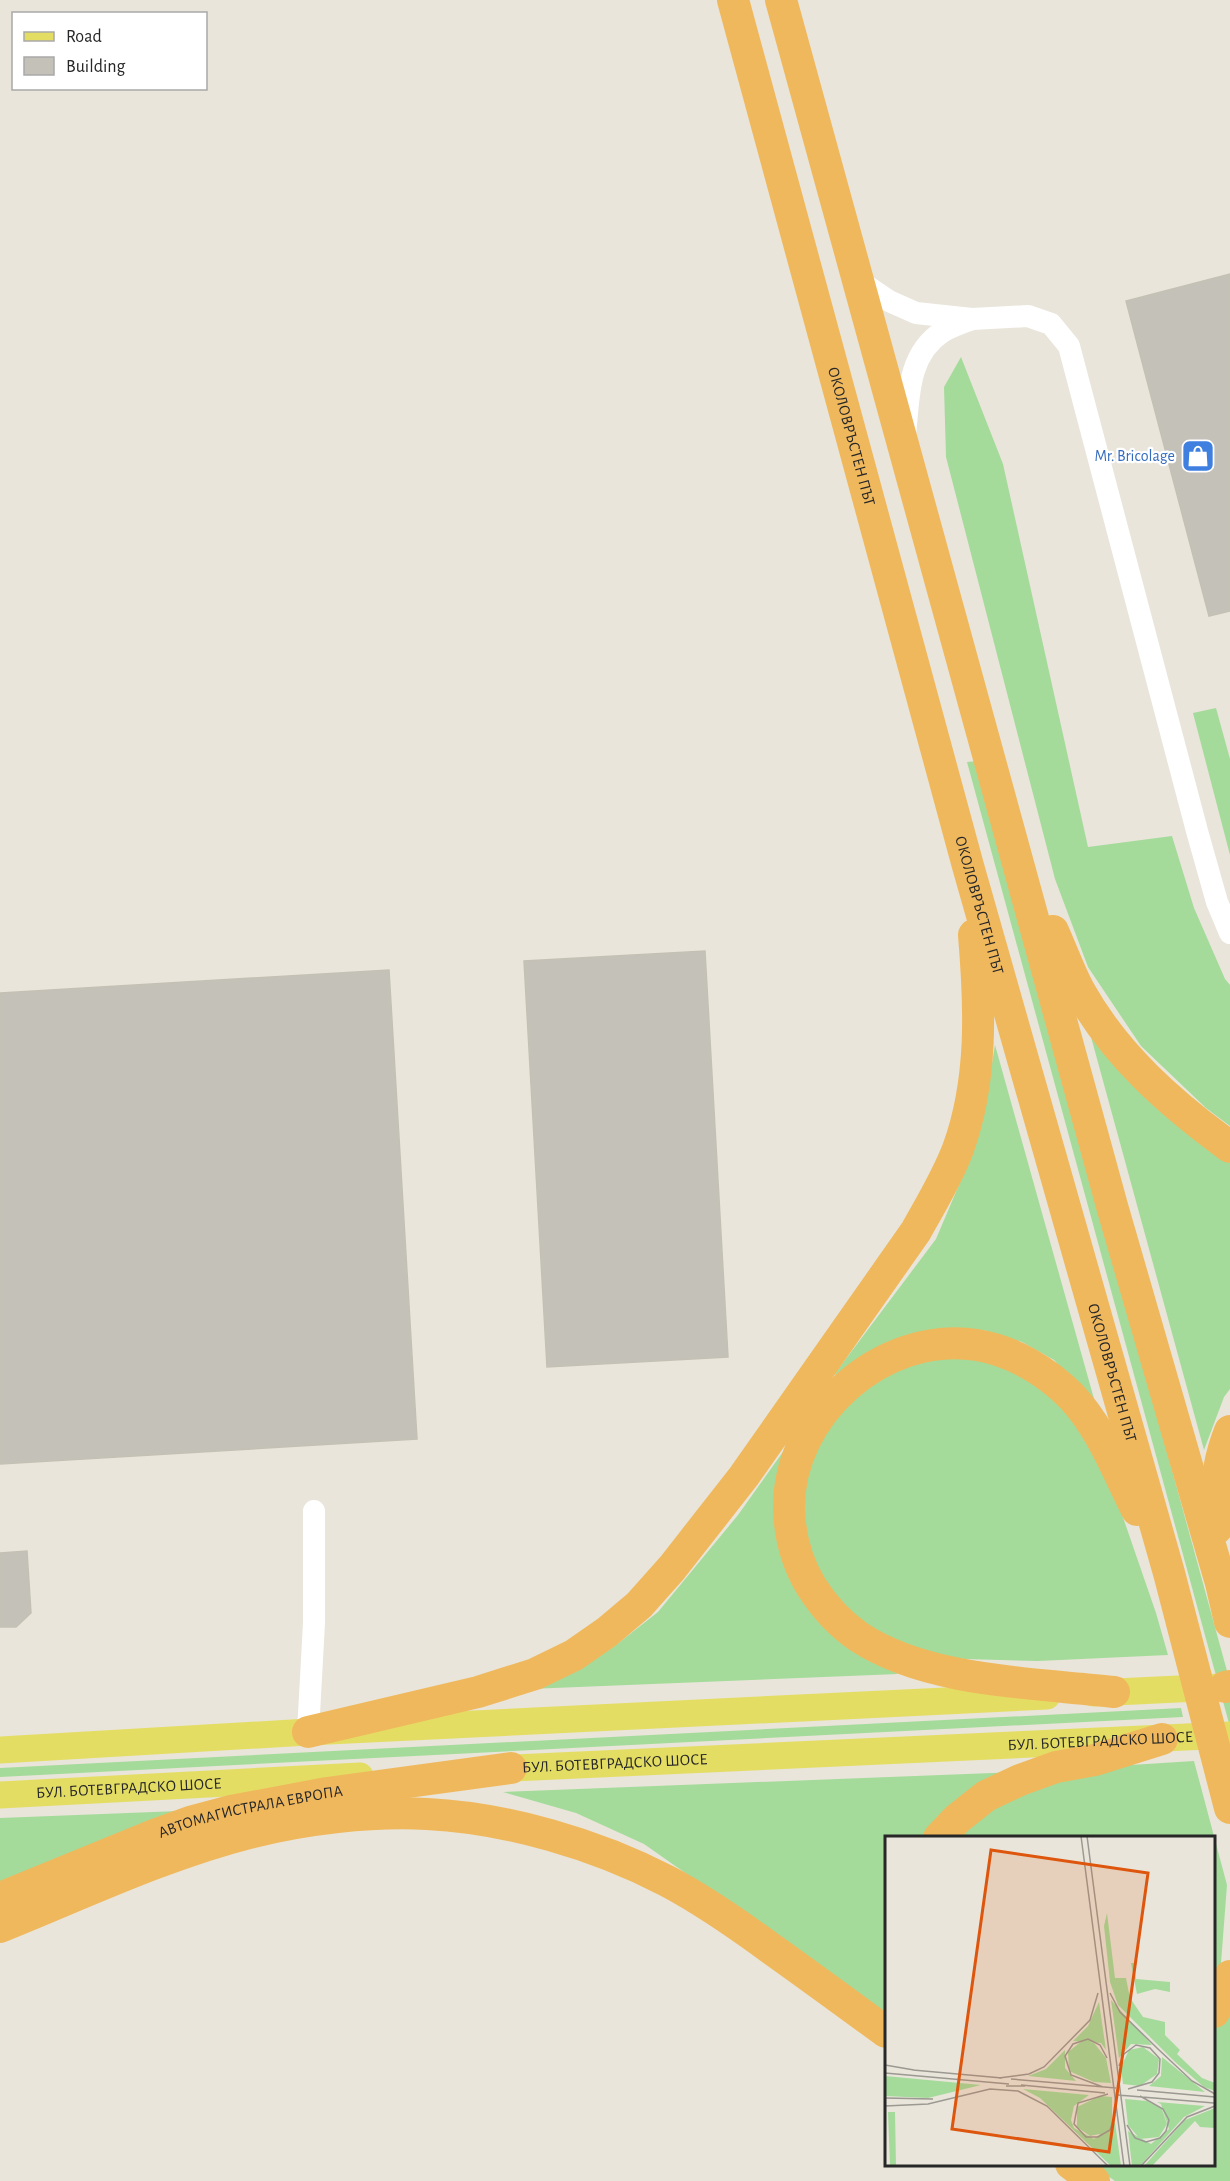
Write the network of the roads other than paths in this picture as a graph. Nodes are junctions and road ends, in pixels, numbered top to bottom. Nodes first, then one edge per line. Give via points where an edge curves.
1 (733, 0) edge
2 (780, 0) edge
3 (858, 280) junction
4 (972, 319) junction
5 (903, 446) junction
6 (1014, 848) junction
7 (968, 866) junction
8 (1230, 933) edge
9 (1230, 1147) edge
10 (1230, 1431) edge
11 (314, 1511) dead end
12 (1169, 1573) junction
13 (1226, 1605) edge
14 (1227, 1687) edge
15 (1114, 1692) junction
16 (308, 1732) junction
17 (1230, 1736) edge
18 (1162, 1739) junction
19 (0, 1750) edge
20 (511, 1768) junction
21 (0, 1794) edge
22 (1230, 1808) edge
23 (941, 1836) edge
24 (0, 1898) edge
25 (0, 1927) edge
26 (1230, 1976) edge
27 (1215, 2010) edge
28 (885, 2031) edge
29 (1074, 2166) edge
30 (1094, 2181) edge

1 - 7 highway, ОКОЛОВРЪСТЕН ПЪТ
2 - 3 highway
3 - 4 lane via 915,313
3 - 5 highway
4 - 5 lane via 944,330 915,362
4 - 8 lane via 1028,316 1051,324 1069,346 1197,831
5 - 6 highway
6 - 9 highway via 1079,989 1102,1025 1126,1058
6 - 13 highway
7 - 12 highway, ОКОЛОВРЪСТЕН ПЪТ
7 - 16 highway via 979,1026 970,1107 958,1149 916,1231 744,1476 639,1605 573,1655 535,1674 478,1692
10 - 13 highway via 1217,1473 1216,1493
11 - 16 lane via 314,1623
12 - 15 highway via 1088,1417 1048,1376 1001,1352 977,1345 946,1344 916,1349 887,1360 860,1374 837,1394 817,1417 803,1442 789,1494 794,1550 817,1596 858,1637 913,1664 948,1672
12 - 22 highway, ОКОЛОВРЪСТЕН ПЪТ
14 - 15 main road
15 - 16 main road
16 - 19 main road
17 - 18 main road, БУЛ. БОТЕВГРАДСКО ШОСЕ
18 - 20 main road, БУЛ. БОТЕВГРАДСКО ШОСЕ
18 - 23 highway via 1020,1780 986,1796
20 - 21 main road, БУЛ. БОТЕВГРАДСКО ШОСЕ
20 - 24 highway, АВТОМАГИСТРАЛА ЕВРОПА via 327,1793 231,1811 154,1835
25 - 28 highway via 195,1850 250,1833 381,1815 465,1818 549,1835 667,1881 705,1902
26 - 27 highway
29 - 30 highway

